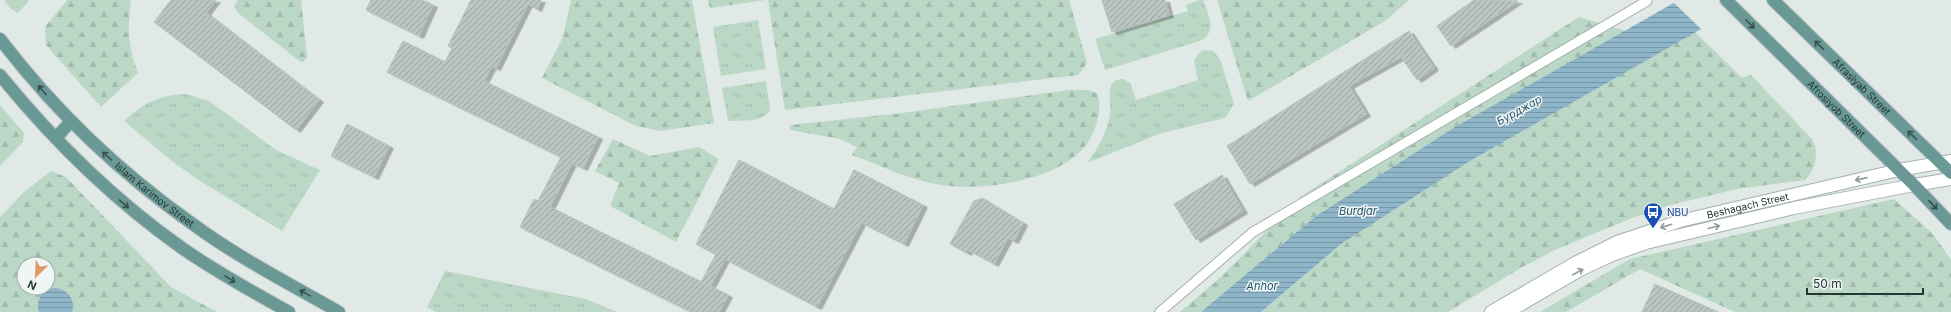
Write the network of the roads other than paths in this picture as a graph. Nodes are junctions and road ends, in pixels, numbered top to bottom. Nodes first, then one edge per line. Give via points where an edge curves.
1 (1726, 0) edge
2 (1773, 0) edge
3 (1647, 1) edge
4 (0, 39) edge
5 (0, 75) edge
6 (72, 121) junction
7 (56, 138) junction
8 (1946, 162) edge
9 (1899, 170) junction
10 (1951, 174) edge
11 (1951, 179) edge
12 (1914, 185) junction
13 (1951, 224) edge
14 (289, 312) edge
15 (339, 312) edge
16 (1160, 312) edge
17 (1491, 312) edge
18 (1508, 312) edge

1 -> 9 main road, Afrosiyob Street
8 -> 2 main road, Afrasiyab Street
3 - 16 street via 1253,232
6 -> 4 main road, Islam Karimov Street via 35,82
5 - 7 main road
6 - 7 main road
15 -> 6 main road, Islam Karimov Street via 254,264 195,226 138,183
7 -> 14 main road via 126,205 164,235 216,270
8 - 9 street, Beshagach Street
8 - 10 main road, Afrasiyab Street
9 - 12 main road
9 -> 17 street, Beshagach Street via 1680,222 1635,236 1577,262
11 - 12 street, Beshagach Street
12 -> 13 main road
18 -> 12 street, Beshagach Street via 1580,270 1646,243 1794,208

